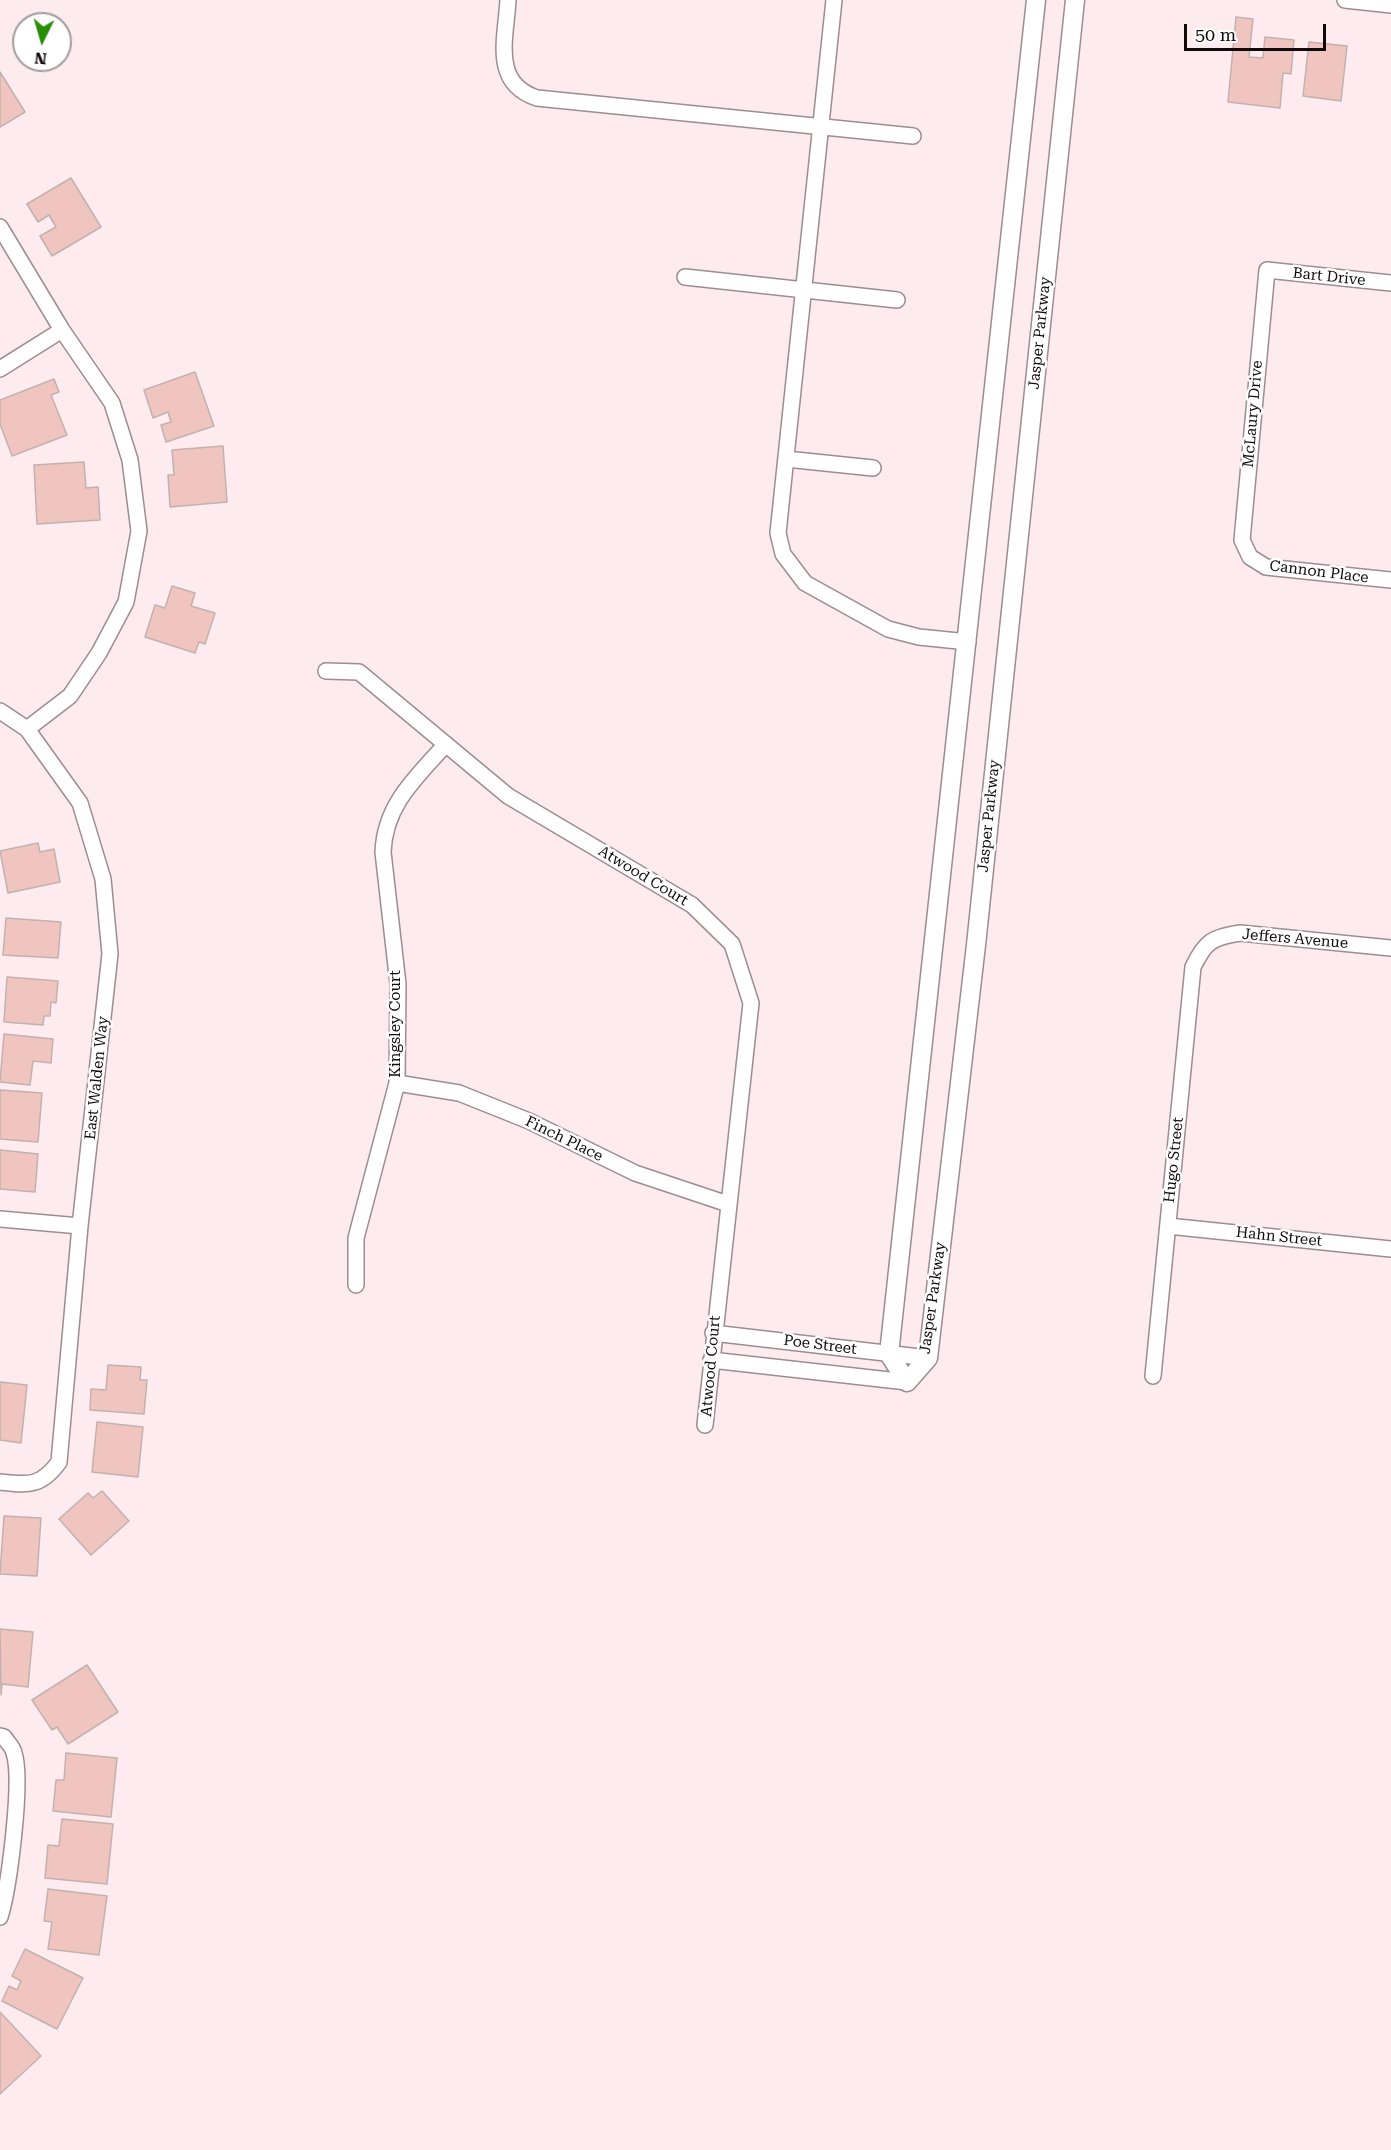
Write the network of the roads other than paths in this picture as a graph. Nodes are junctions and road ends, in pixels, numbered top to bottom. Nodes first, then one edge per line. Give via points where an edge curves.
1 (508, 0) edge
2 (834, 0) edge
3 (1036, 0) edge
4 (1075, 0) edge
5 (1345, 0) edge
6 (1391, 5) edge
7 (820, 126) junction
8 (913, 136) dead end
9 (0, 227) edge
10 (1267, 270) joint
11 (686, 277) dead end
12 (1391, 283) edge
13 (803, 288) junction
14 (897, 300) dead end
15 (62, 330) junction
16 (0, 369) edge
17 (786, 459) junction
18 (873, 468) dead end
19 (1250, 556) joint
20 (1391, 580) edge
21 (968, 642) junction
22 (326, 671) dead end
23 (0, 711) edge
24 (27, 729) junction
25 (446, 744) junction
26 (1203, 947) joint
27 (1391, 948) edge
28 (398, 1083) junction
29 (728, 1204) junction
30 (0, 1219) edge
31 (80, 1226) junction
32 (1168, 1226) junction
33 (1391, 1249) edge
34 (356, 1285) dead end
35 (713, 1333) junction
36 (889, 1353) junction
37 (928, 1358) junction
38 (711, 1360) junction
39 (1153, 1376) dead end
40 (907, 1382) junction
41 (705, 1425) dead end
42 (0, 1482) edge
43 (2, 1736) edge
44 (0, 1917) edge

1 - 7 street via 504,64 521,93 537,98
2 - 7 street
3 - 21 street
4 - 37 street, Jasper Parkway via 976,945
5 - 6 street
7 - 8 street
7 - 13 street
9 - 15 street
10 - 12 street, Bart Drive
10 - 19 street, McLaury Drive via 1242,540
11 - 13 street
13 - 14 street
13 - 17 street
15 - 16 street
15 - 24 street via 112,403 130,460 139,531 126,602 99,653 70,696
17 - 18 street
17 - 21 street via 778,533 783,554 805,583 888,628 919,637
19 - 20 street, Cannon Place via 1266,567
21 - 36 street
22 - 25 street, Atwood Court via 359,672
23 - 24 street, East Walden Way
24 - 31 street, East Walden Way via 80,803 103,879 110,954
25 - 28 street, Kingsley Court via 399,797 384,830 383,852 399,984
25 - 29 street, Atwood Court via 508,796 692,905 732,944 751,1003
26 - 27 street, Jeffers Avenue via 1220,936 1239,933
26 - 32 street, Hugo Street via 1193,967
28 - 29 street, Finch Place via 459,1093 529,1121 635,1173
28 - 34 street, Kingsley Court via 357,1238
29 - 35 street, Atwood Court
30 - 31 street
31 - 42 street, East Walden Way via 59,1462 49,1476 29,1485
32 - 33 street, Hahn Street
32 - 39 street, Hugo Street
35 - 36 street, Poe Street
35 - 38 street, Atwood Court
36 - 37 street, Poe Street
36 - 40 street
37 - 40 street, Jasper Parkway
38 - 40 street, Poe Street
38 - 41 street, Atwood Court
43 - 44 street via 14,1752 18,1779 9,1873

